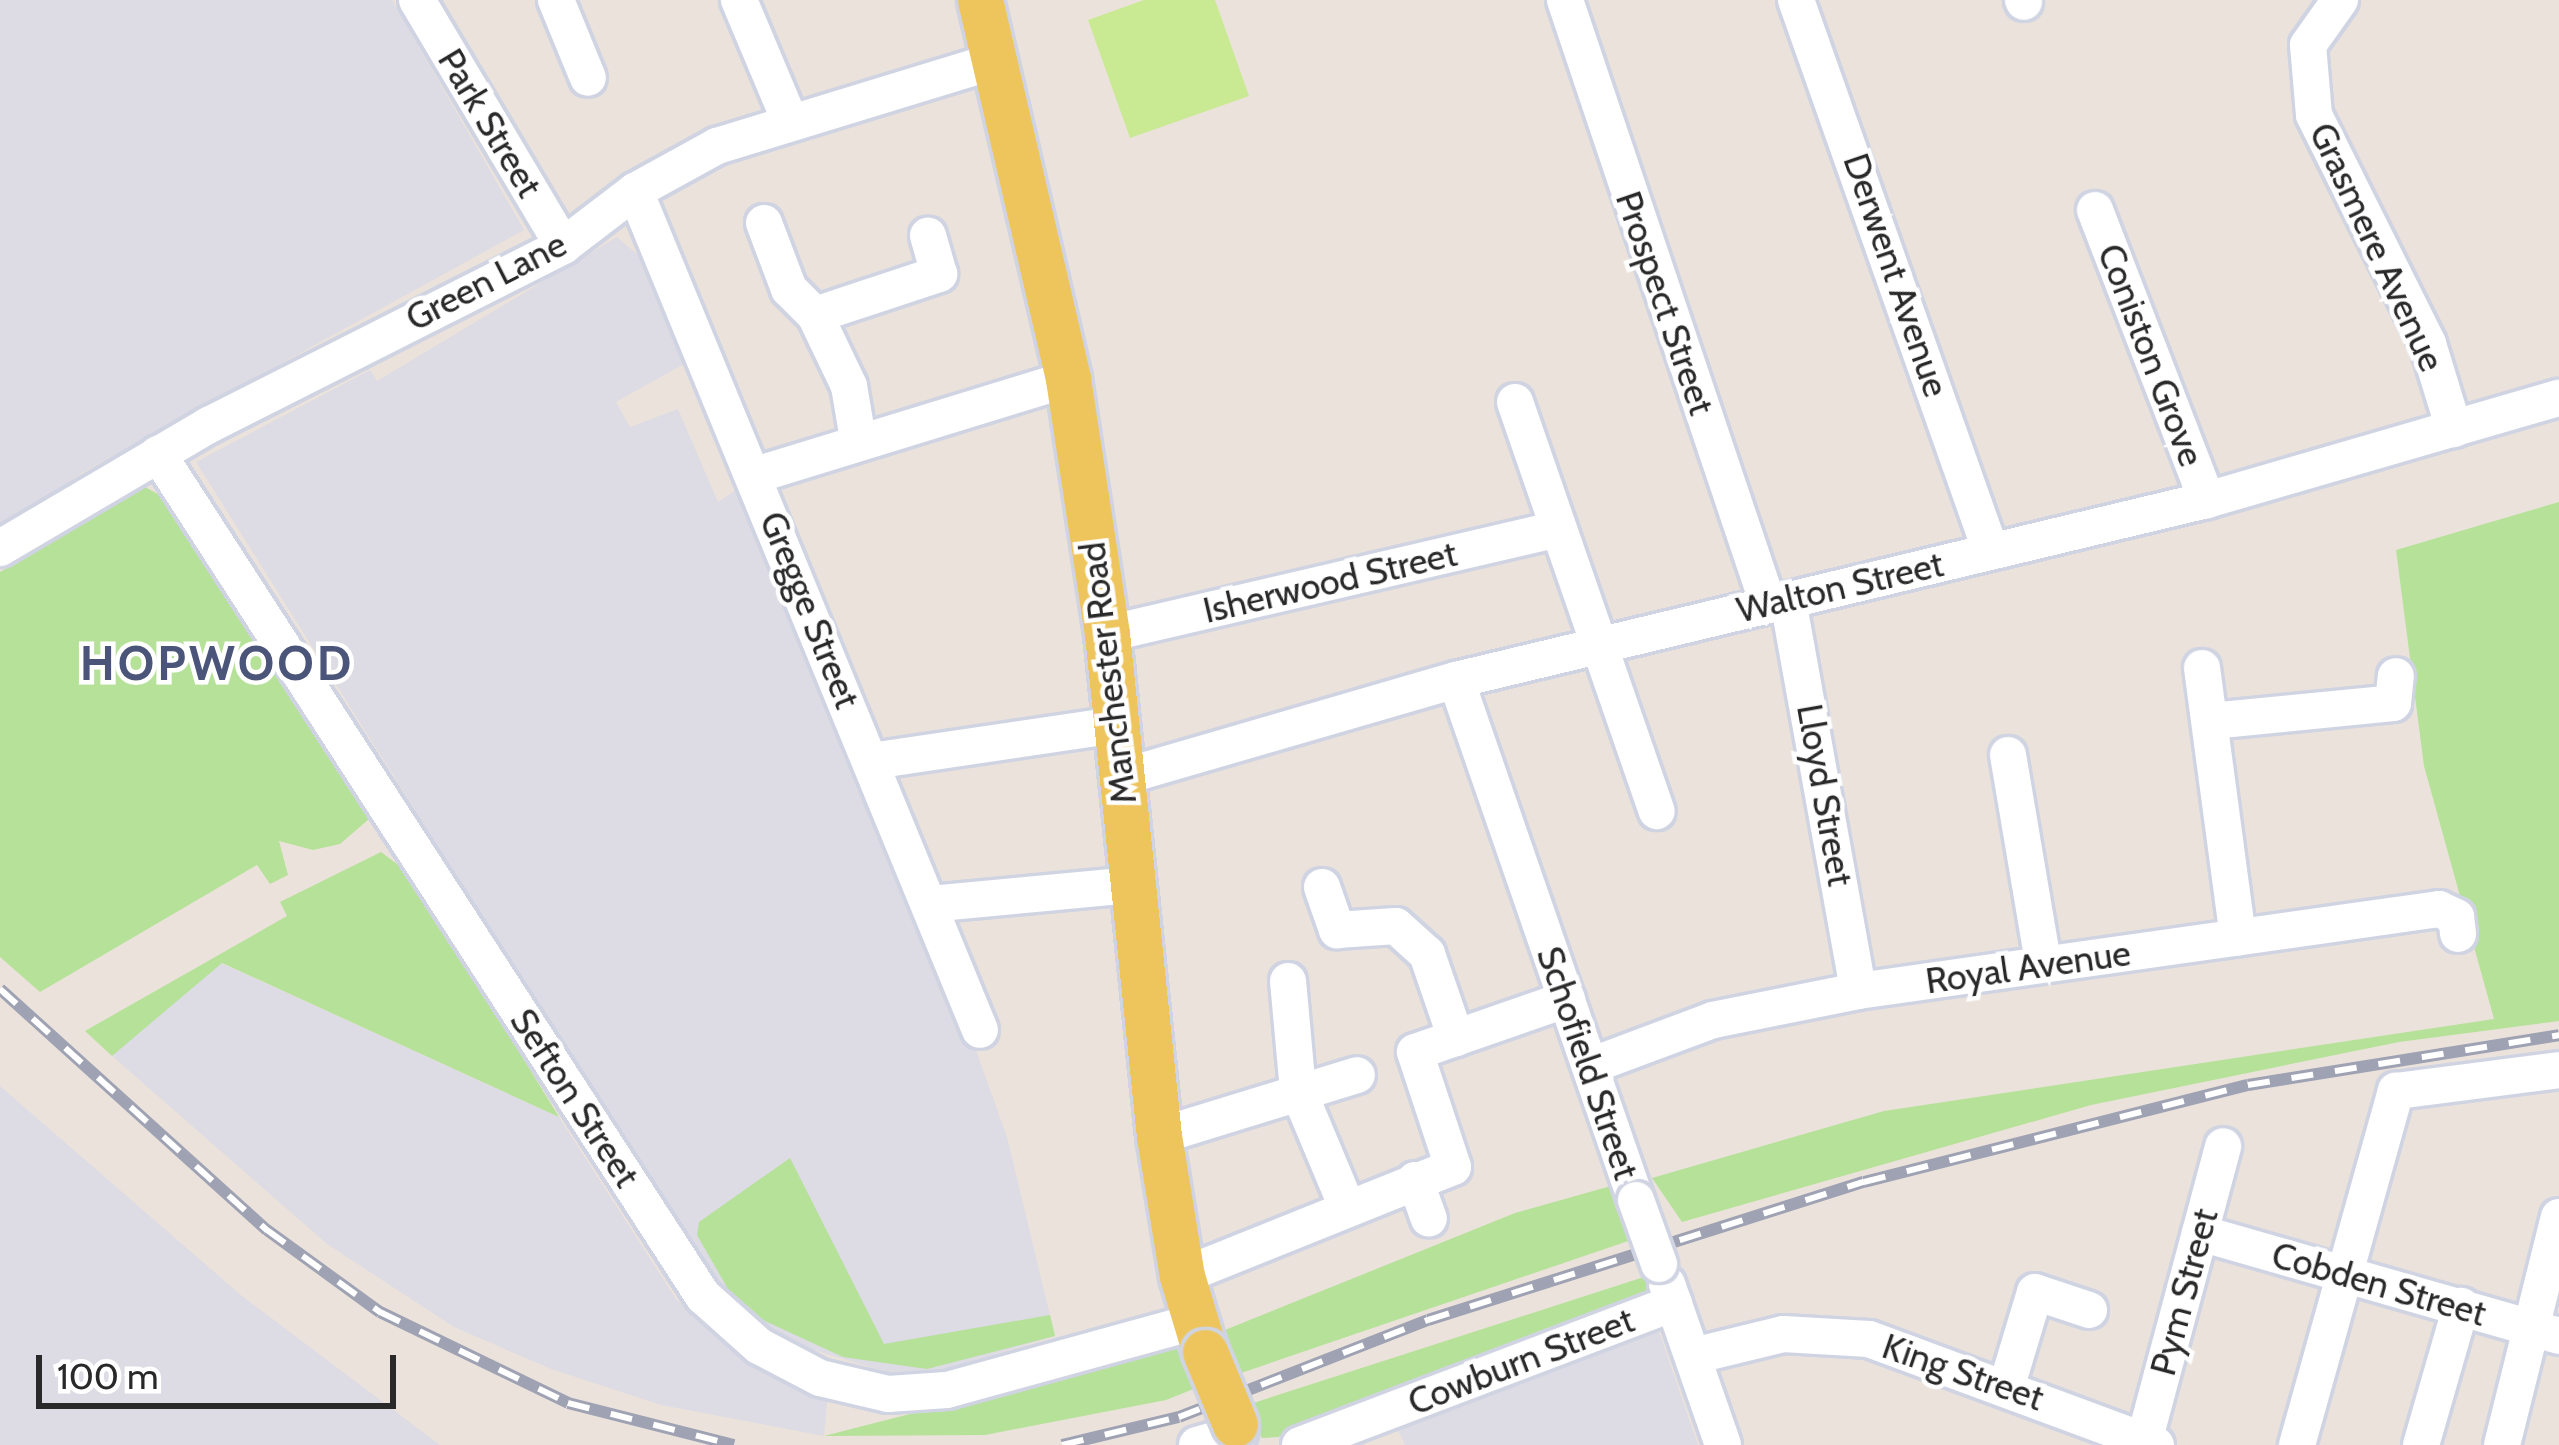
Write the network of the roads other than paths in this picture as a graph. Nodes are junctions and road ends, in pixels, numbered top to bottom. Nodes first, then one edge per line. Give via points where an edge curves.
1 (417, 0) edge
2 (739, 0) edge
3 (980, 0) edge
4 (1565, 0) edge
5 (1796, 0) edge
6 (2340, 0) edge
7 (562, 2) edge
8 (991, 62) junction
9 (588, 78) dead end
10 (789, 119) junction
11 (635, 191) junction
12 (2096, 210) dead end
13 (764, 223) dead end
14 (928, 236) dead end
15 (563, 246) junction
16 (815, 315) junction
17 (1068, 379) junction
18 (2559, 398) edge
19 (1515, 403) dead end
20 (2454, 429) junction
21 (858, 440) junction
22 (158, 454) junction
23 (756, 475) junction
24 (2206, 500) junction
25 (1554, 530) junction
26 (0, 548) edge
27 (1991, 552) junction
28 (1778, 602) junction
29 (1107, 634) junction
30 (1595, 645) junction
31 (2201, 668) dead end
32 (2396, 676) dead end
33 (1456, 680) junction
34 (2211, 721) junction
35 (1117, 725) junction
36 (2008, 755) dead end
37 (872, 761) junction
38 (1122, 777) junction
39 (1657, 812) dead end
40 (1131, 885) junction
41 (1322, 887) dead end
42 (930, 904) junction
43 (2458, 934) dead end
44 (2238, 938) junction
45 (2043, 963) junction
46 (1288, 981) dead end
47 (1858, 991) junction
48 (1567, 999) junction
49 (980, 1030) dead end
50 (1456, 1038) junction
51 (1590, 1066) junction
52 (2559, 1070) edge
53 (1357, 1075) dead end
54 (1298, 1090) junction
55 (1159, 1136) junction
56 (2223, 1146) dead end
57 (1415, 1180) junction
58 (1346, 1205) junction
59 (2559, 1217) edge
60 (1429, 1219) dead end
61 (2200, 1233) junction
62 (2344, 1274) junction
63 (1182, 1276) junction
64 (1674, 1303) junction
65 (2461, 1306) junction
66 (2089, 1310) dead end
67 (2543, 1332) edge
68 (1201, 1336) junction
69 (1693, 1356) junction
70 (2007, 1385) junction
71 (1383, 1431) edge
72 (1229, 1437) edge
73 (2151, 1442) edge
74 (1300, 1445) edge
75 (1723, 1445) edge
76 (2297, 1445) edge
77 (2421, 1445) edge
78 (2502, 1445) edge

1 - 15 street, Park Street
2 - 10 street
3 - 8 main road, Manchester Road
4 - 28 street, Prospect Street
5 - 27 street, Derwent Avenue
6 - 20 street, Grasmere Avenue via 2308,46 2314,115 2428,344
7 - 9 street
8 - 10 street, Green Lane
8 - 17 main road, Manchester Road
10 - 11 street, Green Lane
11 - 15 street, Green Lane
11 - 23 street, Gregge Street
12 - 24 street, Coniston Grove
13 - 16 street via 790,289
14 - 16 street via 939,274
15 - 22 street, Green Lane
16 - 21 street via 848,386
17 - 21 street
17 - 29 main road, Manchester Road
18 - 20 street, Walton Street
19 - 25 street
20 - 24 street, Walton Street
21 - 23 street
22 - 26 street, Green Lane
22 - 68 street, Sefton Street via 703,1296 759,1346 820,1378 888,1394 947,1390
23 - 37 street, Gregge Street
24 - 27 street, Walton Street
25 - 29 street, Isherwood Street
25 - 30 street
27 - 28 street, Walton Street
28 - 30 street, Walton Street
28 - 47 street, Lloyd Street
29 - 35 main road, Manchester Road
30 - 33 street, Walton Street
30 - 39 street
31 - 34 street
32 - 34 street via 2393,704
33 - 38 street, Walton Street
33 - 48 street, Schofield Street
34 - 44 street
35 - 37 street
35 - 38 main road, Manchester Road
36 - 45 street
37 - 42 street, Gregge Street
38 - 40 main road, Manchester Road
40 - 42 street
40 - 55 main road, Manchester Road
41 - 50 street via 1337,930 1396,926 1427,954
42 - 49 street, Gregge Street
43 - 44 street, Royal Avenue via 2456,917 2439,908
44 - 45 street, Royal Avenue
45 - 47 street, Royal Avenue
46 - 54 street
47 - 51 street, Royal Avenue via 1714,1020
48 - 50 street
48 - 51 street, Schofield Street
50 - 57 street via 1404,1056 1453,1167
51 - 64 street, Schofield Street, bridge
52 - 62 street via 2396,1090
53 - 54 street
54 - 55 street
54 - 58 street
55 - 63 main road, Manchester Road
56 - 61 street, Pym Street
57 - 58 street
57 - 60 street
58 - 63 street
59 - 67 street
61 - 62 street, Cobden Street
61 - 73 street, Pym Street
62 - 65 street, Cobden Street
62 - 76 street
63 - 68 main road, Manchester Road
64 - 69 street, Schofield Street
64 - 71 street, Cowburn Street
65 - 67 street, Cobden Street
65 - 77 street
66 - 70 street via 2035,1292
67 - 78 street
68 - 72 main road, Manchester Road, bridge
69 - 70 street, King Street via 1783,1334 1869,1339
69 - 75 street, Schofield Street
70 - 73 street, King Street
71 - 74 street, Cowburn Street

